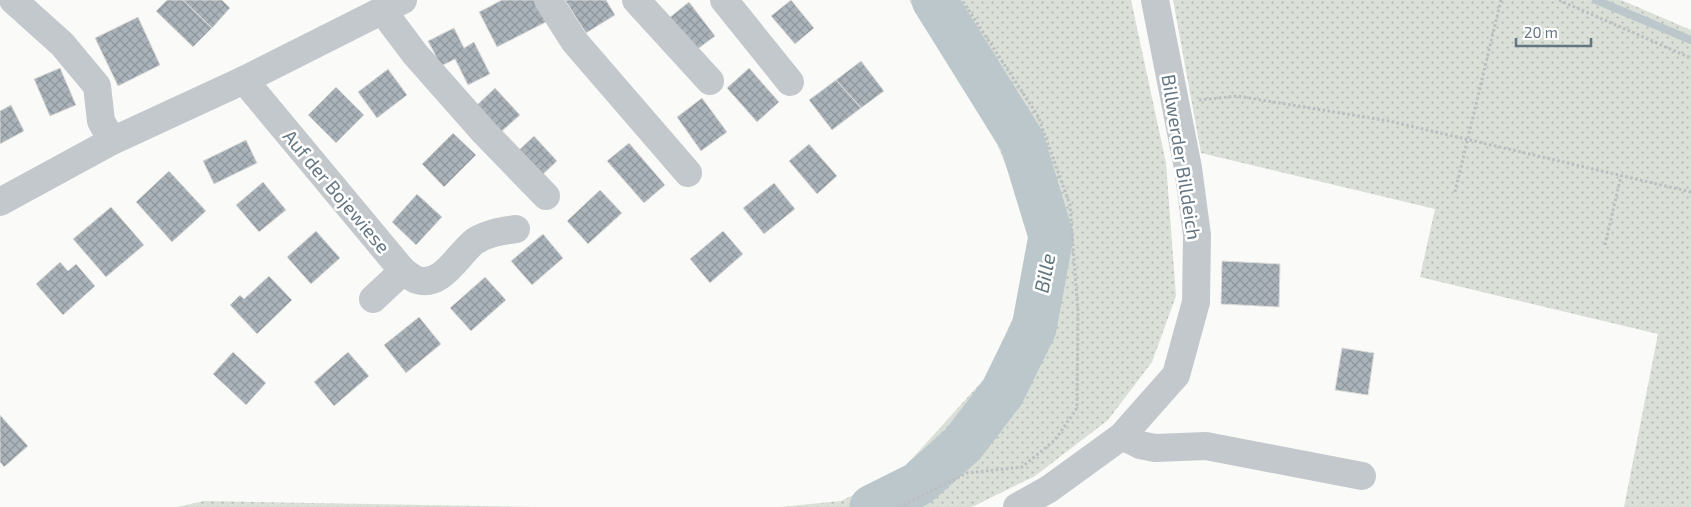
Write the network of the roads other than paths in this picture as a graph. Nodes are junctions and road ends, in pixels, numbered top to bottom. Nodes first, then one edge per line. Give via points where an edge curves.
1 (13, 0) edge
2 (548, 0) edge
3 (636, 0) edge
4 (724, 0) edge
5 (1155, 0) edge
6 (393, 5) edge
7 (244, 80) junction
8 (710, 81) dead end
9 (790, 82) dead end
10 (112, 141) junction
11 (688, 173) dead end
12 (546, 196) dead end
13 (0, 202) edge
14 (516, 229) dead end
15 (403, 271) junction
16 (373, 299) dead end
17 (1122, 436) junction
18 (1362, 476) dead end
19 (1017, 507) edge

1 - 10 street via 62,44 97,86 101,121
2 - 11 street via 574,42
3 - 8 street
4 - 9 street
5 - 17 street, Billwerder Billdeich via 1188,168 1197,235 1196,302 1176,375
6 - 7 street
6 - 12 street via 415,54
7 - 10 street
7 - 15 street, Auf der Bojewiese
10 - 13 street
14 - 15 street via 491,232 474,242 442,275 430,281 417,280
15 - 16 street, Auf der Bojewiese
17 - 18 street via 1140,446 1206,446
17 - 19 street, Billwerder Billdeich via 1049,489

